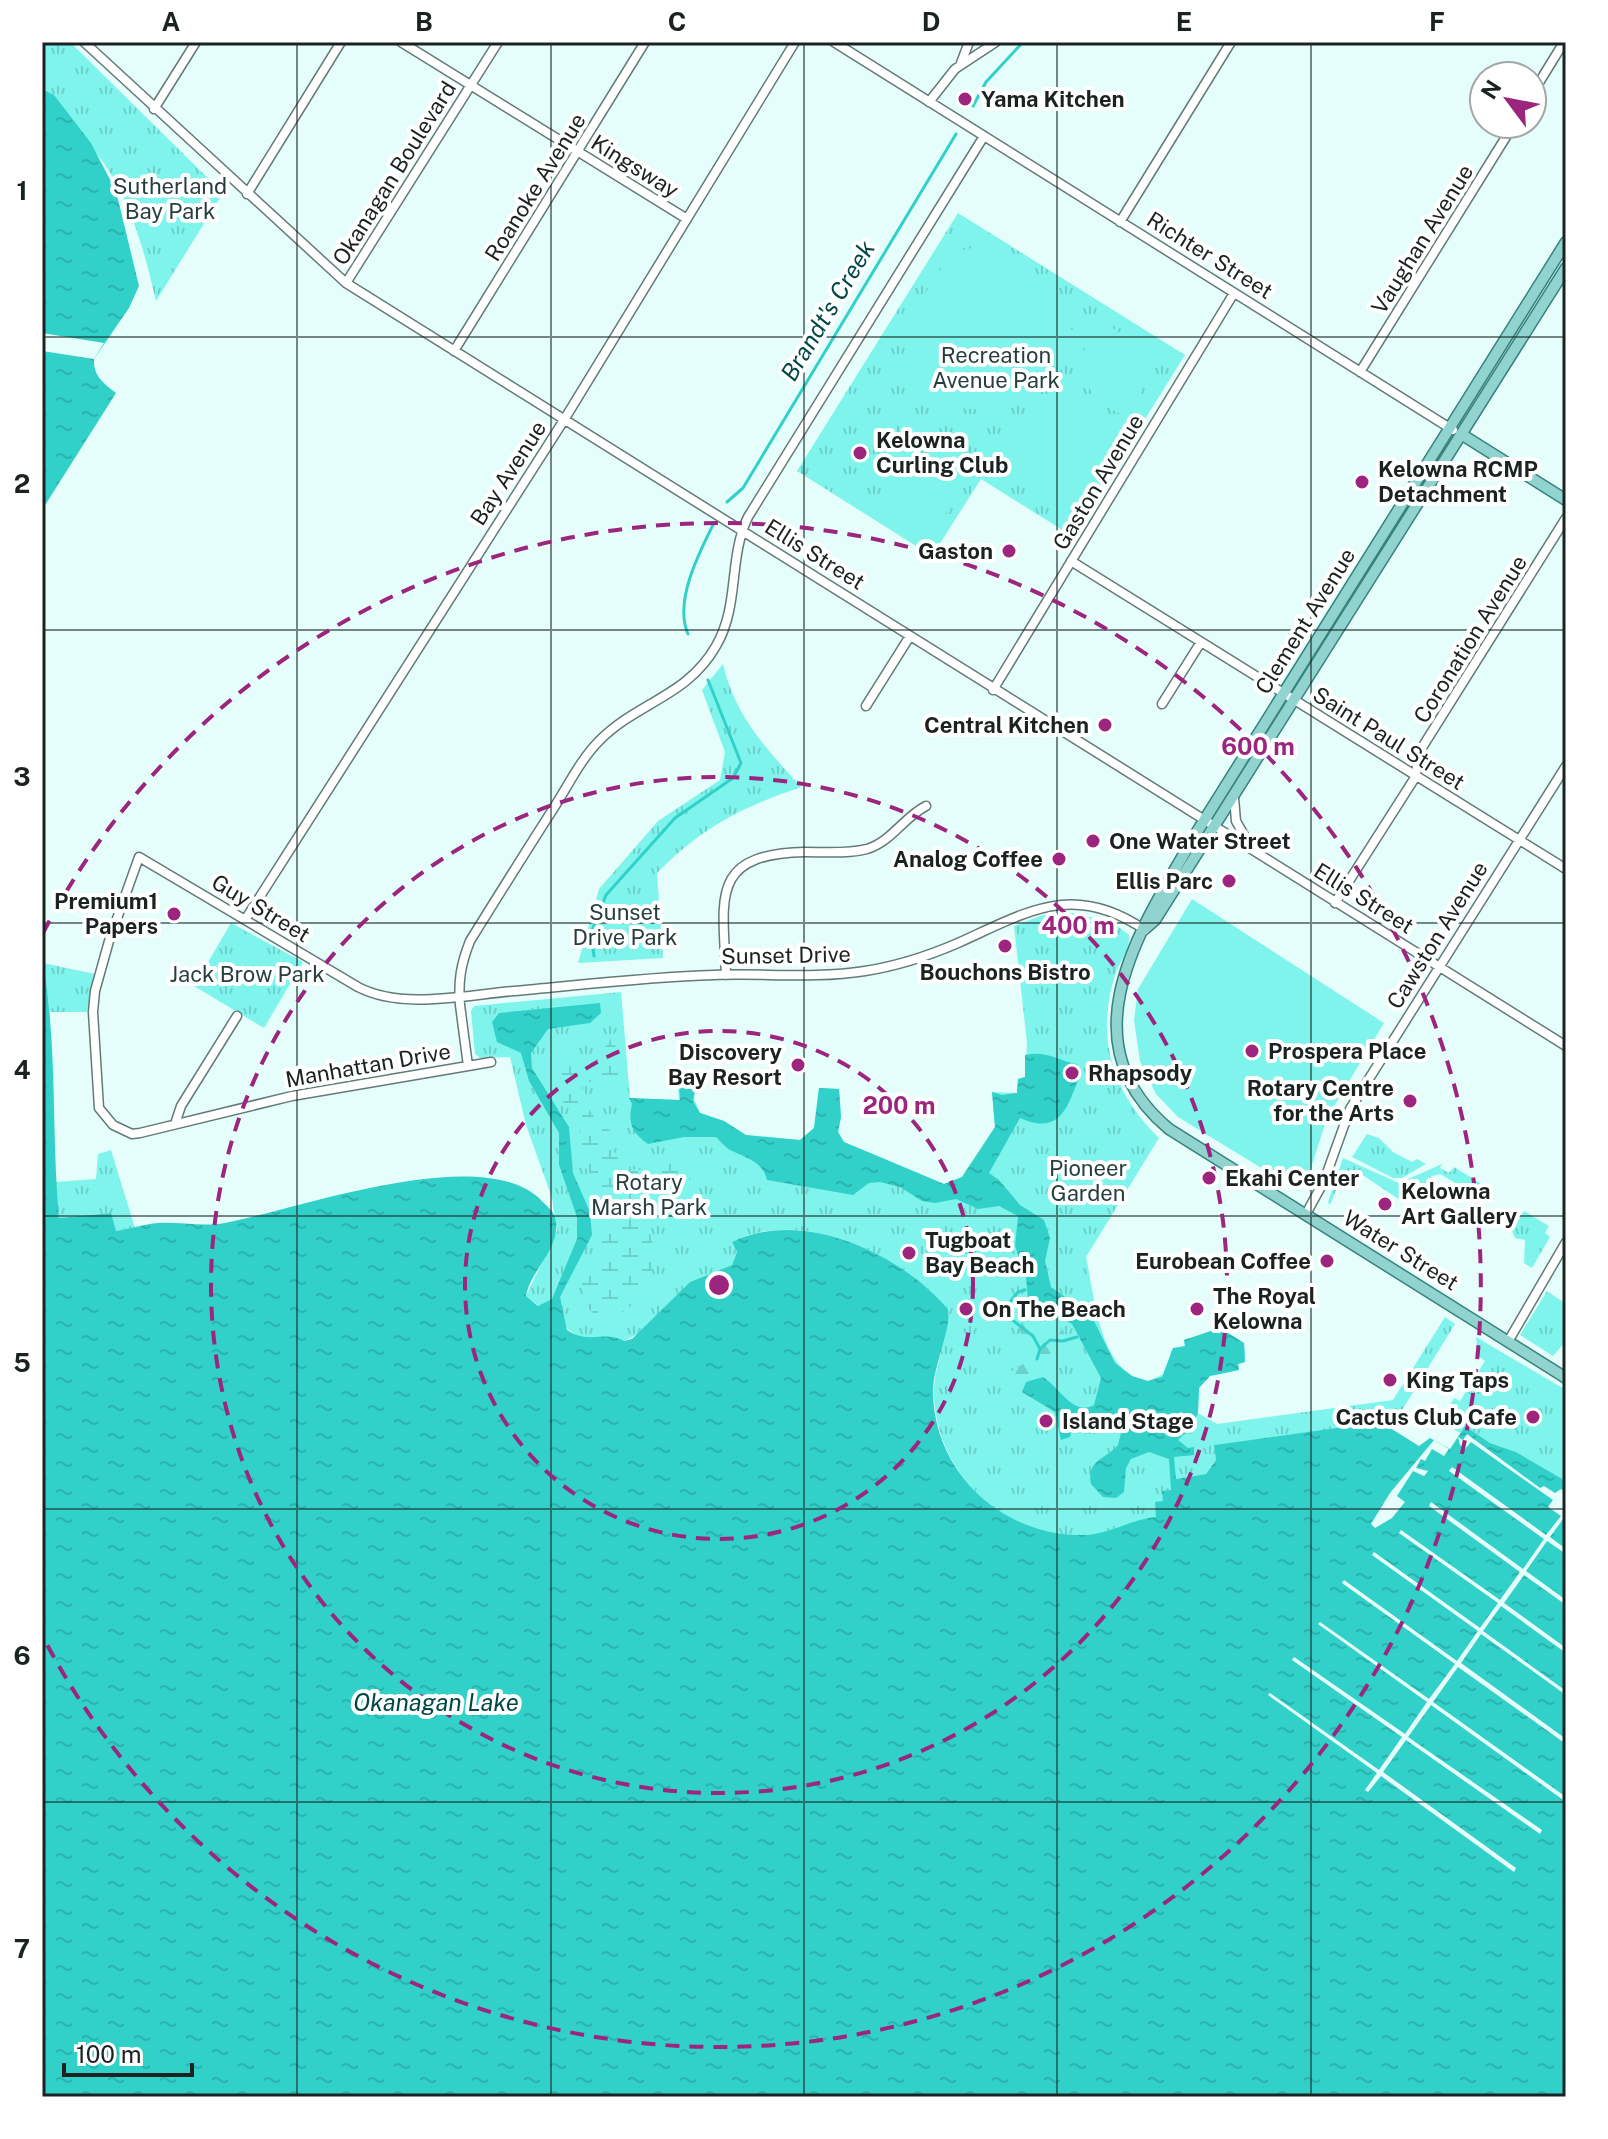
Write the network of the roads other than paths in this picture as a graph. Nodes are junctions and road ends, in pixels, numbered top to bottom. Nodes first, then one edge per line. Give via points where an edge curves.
1 (84, 42) edge
2 (196, 42) edge
3 (341, 42) edge
4 (401, 42) edge
5 (498, 42) edge
6 (645, 42) edge
7 (795, 42) edge
8 (834, 42) edge
9 (969, 42) edge
10 (1231, 42) edge
11 (1564, 42) edge
12 (992, 43) edge
13 (961, 63) junction
14 (1548, 68) edge
15 (470, 85) junction
16 (929, 102) junction
17 (154, 109) junction
18 (984, 136) junction
19 (1504, 140) edge
20 (578, 151) junction
21 (247, 194) junction
22 (687, 219) junction
23 (1120, 222) junction
24 (1566, 242) edge
25 (1566, 268) edge
26 (346, 283) junction
27 (1234, 293) junction
28 (454, 351) junction
29 (1360, 372) junction
30 (564, 420) junction
31 (1449, 428) junction
32 (1461, 434) junction
33 (1566, 500) edge
34 (1566, 518) edge
35 (742, 530) junction
36 (1071, 561) junction
37 (910, 636) junction
38 (1201, 642) junction
39 (993, 690) junction
40 (1284, 693) junction
41 (1295, 700) junction
42 (1162, 704) dead end
43 (866, 706) dead end
44 (1566, 766) edge
45 (1416, 776) junction
46 (1235, 795) junction
47 (926, 806) dead end
48 (1205, 819) junction
49 (1215, 826) junction
50 (1519, 840) junction
51 (1255, 851) junction
52 (139, 857) joint
53 (1566, 869) edge
54 (1335, 903) junction
55 (245, 920) junction
56 (1145, 930) junction
57 (1439, 966) junction
58 (726, 975) junction
59 (459, 995) junction
60 (237, 1016) dead end
61 (1566, 1046) edge
62 (491, 1062) dead end
63 (468, 1066) junction
64 (175, 1124) junction
65 (1306, 1214) junction
66 (1566, 1242) edge
67 (1509, 1340) junction
68 (1563, 1374) edge

1 - 17 street, Ellis Street
2 - 17 street
3 - 21 street
4 - 15 street, Kingsway
5 - 15 street, Okanagan Boulevard
6 - 20 street, Roanoke Avenue
7 - 22 street, Bay Avenue
8 - 16 street, Richter Street
9 - 13 street
10 - 23 street
11 - 14 street
12 - 13 street
13 - 16 street
15 - 20 street, Kingsway
15 - 26 street, Okanagan Boulevard
16 - 18 street, Richter Street
17 - 21 street, Ellis Street
18 - 23 street, Richter Street
18 - 35 street, Manhattan Drive
19 - 29 street, Vaughan Avenue
20 - 22 street, Kingsway
20 - 28 street, Roanoke Avenue
21 - 26 street, Ellis Street
22 - 30 street, Bay Avenue
23 - 27 street, Richter Street
24 - 31 main road, Clement Avenue
25 - 32 main road, Clement Avenue
26 - 28 street, Ellis Street
27 - 29 street, Richter Street
27 - 36 street, Gaston Avenue
28 - 30 street, Ellis Street
29 - 31 street, Richter Street
30 - 35 street, Ellis Street
30 - 55 street, Bay Avenue
31 - 32 street, Richter Street
31 - 40 main road, Clement Avenue
32 - 33 main road, Richter Street
32 - 41 main road, Clement Avenue
34 - 45 street, Coronation Avenue via 1418,754
35 - 37 street, Ellis Street
35 - 59 street, Manhattan Drive via 735,549 729,615 716,646 676,691 627,718 590,752 470,941 458,973
36 - 38 street, Saint Paul Street
36 - 39 street, Gaston Avenue
37 - 39 street, Ellis Street
37 - 43 street
38 - 40 street, Saint Paul Street
38 - 42 street
39 - 48 street, Ellis Street
40 - 41 street, Saint Paul Street
40 - 48 main road, Clement Avenue
41 - 45 street, Saint Paul Street
41 - 46 main road, Clement Avenue
44 - 50 street, Cawston Avenue
45 - 50 street, Saint Paul Street
45 - 54 street, Coronation Avenue
46 - 49 main road, Clement Avenue
46 - 51 street via 1236,821
47 - 58 street via 886,839 864,849 765,856 742,865 725,895
48 - 49 street, Ellis Street
48 - 56 main road, Clement Avenue via 1148,916
49 - 51 street, Ellis Street
49 - 56 main road, Clement Avenue
50 - 53 street, Saint Paul Street
50 - 57 street, Cawston Avenue
51 - 54 street, Ellis Street
52 - 55 street, Guy Street
52 - 64 street, Manhattan Drive via 93,999 97,1101 113,1125 132,1134
54 - 57 street, Ellis Street
55 - 59 street, Guy Street via 371,993 401,998
56 - 58 street, Sunset Drive via 1102,909 1056,904 1019,913 894,966 814,977
56 - 65 main road, Water Street via 1123,975 1115,1025 1121,1058 1137,1094 1169,1129
57 - 61 street, Ellis Street
57 - 65 street, Cawston Avenue via 1343,1122 1324,1181
58 - 59 street, Sunset Drive
59 - 63 street, Manhattan Drive
60 - 64 street
62 - 63 street
63 - 64 street, Manhattan Drive via 292,1096
65 - 67 main road, Water Street
66 - 67 street
67 - 68 main road, Water Street

